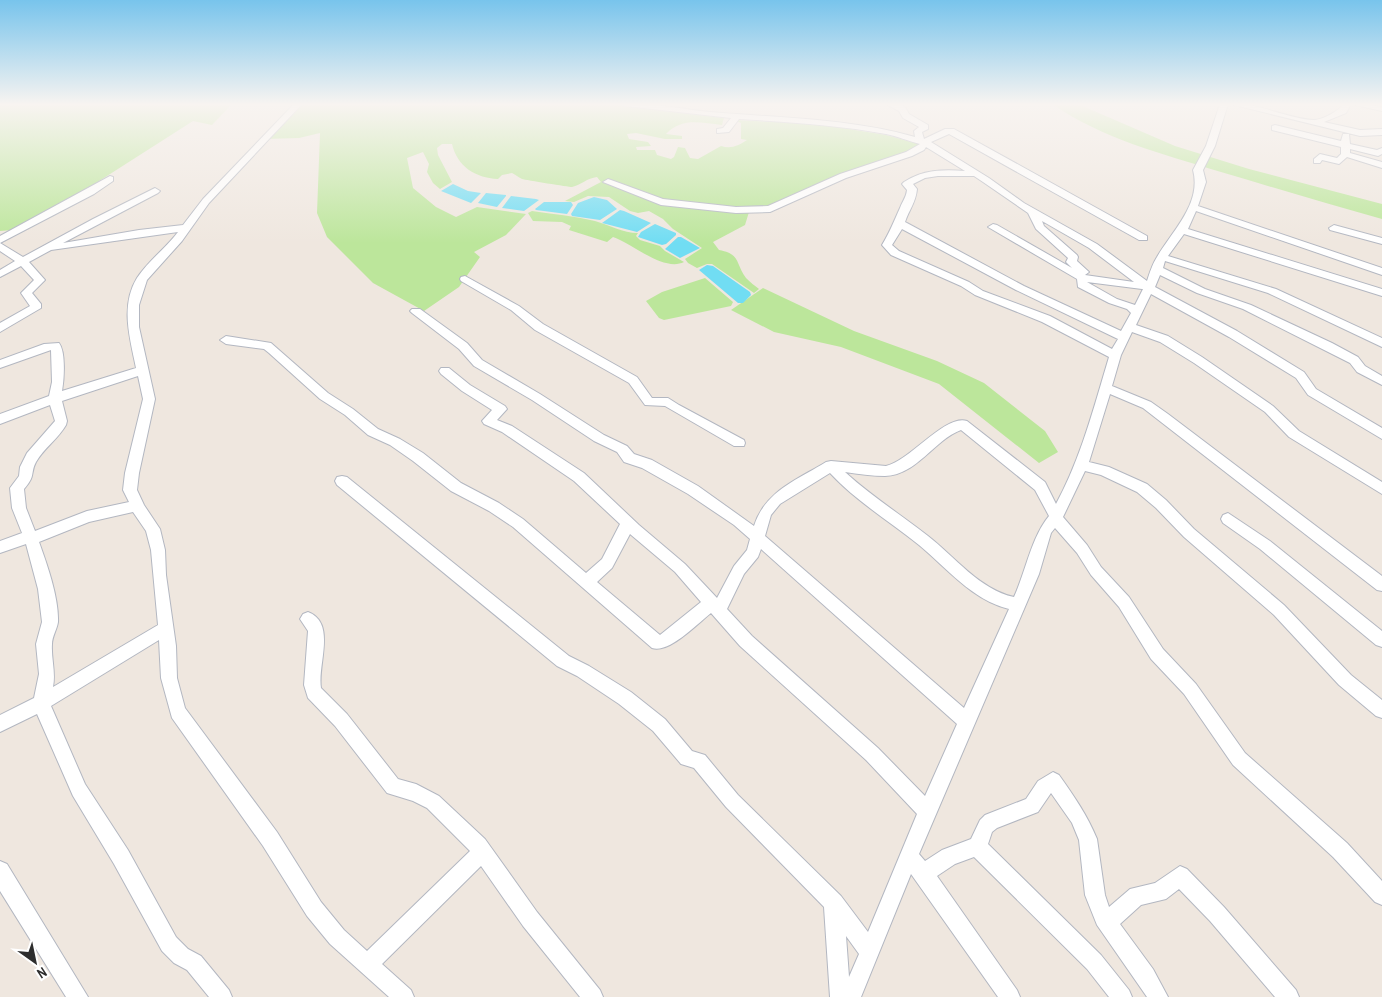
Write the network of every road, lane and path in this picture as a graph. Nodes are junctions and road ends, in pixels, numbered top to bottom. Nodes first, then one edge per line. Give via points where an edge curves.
1 (1345, 150) edge
2 (252, 151) edge
3 (917, 151) edge
4 (936, 151) edge
5 (988, 151) edge
6 (1209, 151) edge
7 (1346, 151) edge
8 (1351, 151) edge
9 (1382, 151) edge
10 (1317, 161) dead end
11 (1382, 164) edge
12 (975, 174) junction
13 (110, 179) dead end
14 (608, 182) dead end
15 (155, 192) dead end
16 (1192, 207) junction
17 (1032, 212) junction
18 (899, 223) junction
19 (993, 227) dead end
20 (186, 228) junction
21 (1334, 228) dead end
22 (1182, 230) junction
23 (1143, 238) dead end
24 (0, 240) edge
25 (1382, 241) edge
26 (0, 246) edge
27 (43, 250) junction
28 (22, 262) junction
29 (1159, 263) junction
30 (1382, 272) edge
31 (0, 274) edge
32 (1082, 278) junction
33 (465, 279) dead end
34 (1147, 286) junction
35 (1382, 293) edge
36 (1134, 310) junction
37 (416, 311) dead end
38 (0, 328) edge
39 (1127, 332) junction
40 (226, 340) dead end
41 (1382, 343) edge
42 (1115, 355) junction
43 (0, 364) edge
44 (143, 370) junction
45 (445, 371) dead end
46 (1382, 380) edge
47 (1106, 388) junction
48 (55, 399) junction
49 (0, 419) edge
50 (1382, 434) edge
51 (739, 443) dead end
52 (1080, 465) junction
53 (831, 466) junction
54 (342, 481) dead end
55 (1382, 490) edge
56 (137, 506) junction
57 (1056, 517) junction
58 (1228, 519) dead end
59 (627, 523) junction
60 (758, 536) junction
61 (30, 538) junction
62 (0, 547) edge
63 (582, 579) junction
64 (1382, 585) edge
65 (1018, 604) junction
66 (715, 607) junction
67 (308, 619) dead end
68 (166, 628) junction
69 (1382, 640) edge
70 (41, 703) junction
71 (1382, 710) edge
72 (968, 722) junction
73 (0, 724) edge
74 (928, 812) junction
75 (977, 847) junction
76 (482, 852) junction
77 (909, 857) junction
78 (0, 871) edge
79 (924, 874) junction
80 (1382, 895) edge
81 (834, 903) junction
82 (1104, 918) junction
83 (869, 951) junction
84 (368, 964) junction
85 (78, 997) edge
86 (222, 997) edge
87 (404, 997) edge
88 (593, 997) edge
89 (840, 997) edge
90 (851, 997) edge
91 (1010, 997) edge
92 (1122, 997) edge
93 (1158, 997) edge
94 (1289, 997) edge

1 - 10 street via 1339,161 1320,157
2 - 20 street
3 - 14 street via 842,176 770,209 736,210 662,202
4 - 12 street
5 - 23 street
6 - 16 street via 1198,170 1201,182
7 - 11 street
8 - 9 street
12 - 17 street
12 - 18 street via 949,172 911,180 907,184 912,189 911,200 905,206
13 - 24 street
15 - 27 street
16 - 22 street
16 - 30 street
17 - 32 street via 1040,228 1073,257 1070,262 1086,274
17 - 34 street via 1093,246
18 - 39 street via 1020,288
18 - 42 street via 887,246 895,253 1000,302 1046,319
19 - 32 street
20 - 27 street
20 - 44 street via 142,279 134,298 133,327
21 - 25 street
22 - 29 street
22 - 35 street
26 - 28 street
27 - 28 street
28 - 31 street
28 - 38 street via 40,280 26,293 36,304 24,316
29 - 34 street
29 - 41 street via 1272,290
29 - 46 street via 1201,291 1247,307 1313,338 1354,360 1361,369
32 - 34 street
32 - 36 street via 1082,285
33 - 51 street via 515,308 538,326 633,380 649,402 668,402
34 - 36 street
34 - 50 street via 1300,376 1312,392
36 - 39 street
37 - 60 street via 463,346 478,363 622,450 629,458 647,464 693,490
39 - 42 street
39 - 55 street via 1164,339 1198,360 1269,409 1294,434
40 - 63 street via 267,346 273,350 324,396 373,432 418,457 456,487 478,496 502,512
42 - 47 street
43 - 48 street via 55,346 58,364
44 - 48 street
44 - 56 street via 149,399 130,490
45 - 59 street via 501,410 488,421 507,429 579,477
47 - 52 street
47 - 64 street via 1164,416
48 - 49 street
48 - 61 street via 60,425 32,457 26,478 18,488 19,508
52 - 57 street via 1075,482
52 - 71 street via 1104,471 1142,488 1279,610 1345,680
53 - 57 street via 886,471 898,468 947,430 963,424 1040,486
53 - 60 street via 776,500 765,513
53 - 65 street via 844,481 985,591 998,600
54 - 81 street via 557,656 616,692 659,725 687,758 699,761 732,801
56 - 61 street via 87,517
56 - 68 street via 150,522 157,543
57 - 65 street via 1045,531 1032,574
57 - 80 street via 1124,602 1157,654 1190,689 1239,759 1340,850
58 - 69 street
59 - 63 street via 608,561 595,576
59 - 66 street via 673,562
60 - 66 street via 753,553
60 - 72 street
61 - 62 street
61 - 70 street via 46,589 50,622 44,644 47,674
63 - 66 street via 658,643
65 - 72 street
66 - 74 street via 754,649 872,754
67 - 76 street via 316,631 314,692 341,720 393,787 433,802
68 - 70 street
68 - 84 street via 169,678 178,712 270,838 314,909 337,937
70 - 73 street
70 - 86 street via 79,790 169,944 194,963
72 - 74 street
74 - 77 street
75 - 79 street via 958,852
75 - 82 street via 986,826 1032,806 1044,787 1053,782 1078,817 1088,839 1095,895
75 - 92 street via 1094,962
76 - 84 street
76 - 88 street via 530,920
77 - 79 street
77 - 83 street
78 - 85 street
79 - 91 street
81 - 83 street
81 - 89 street
82 - 93 street
82 - 94 street via 1113,917 1137,896 1160,892 1180,876
83 - 90 street
84 - 87 street

